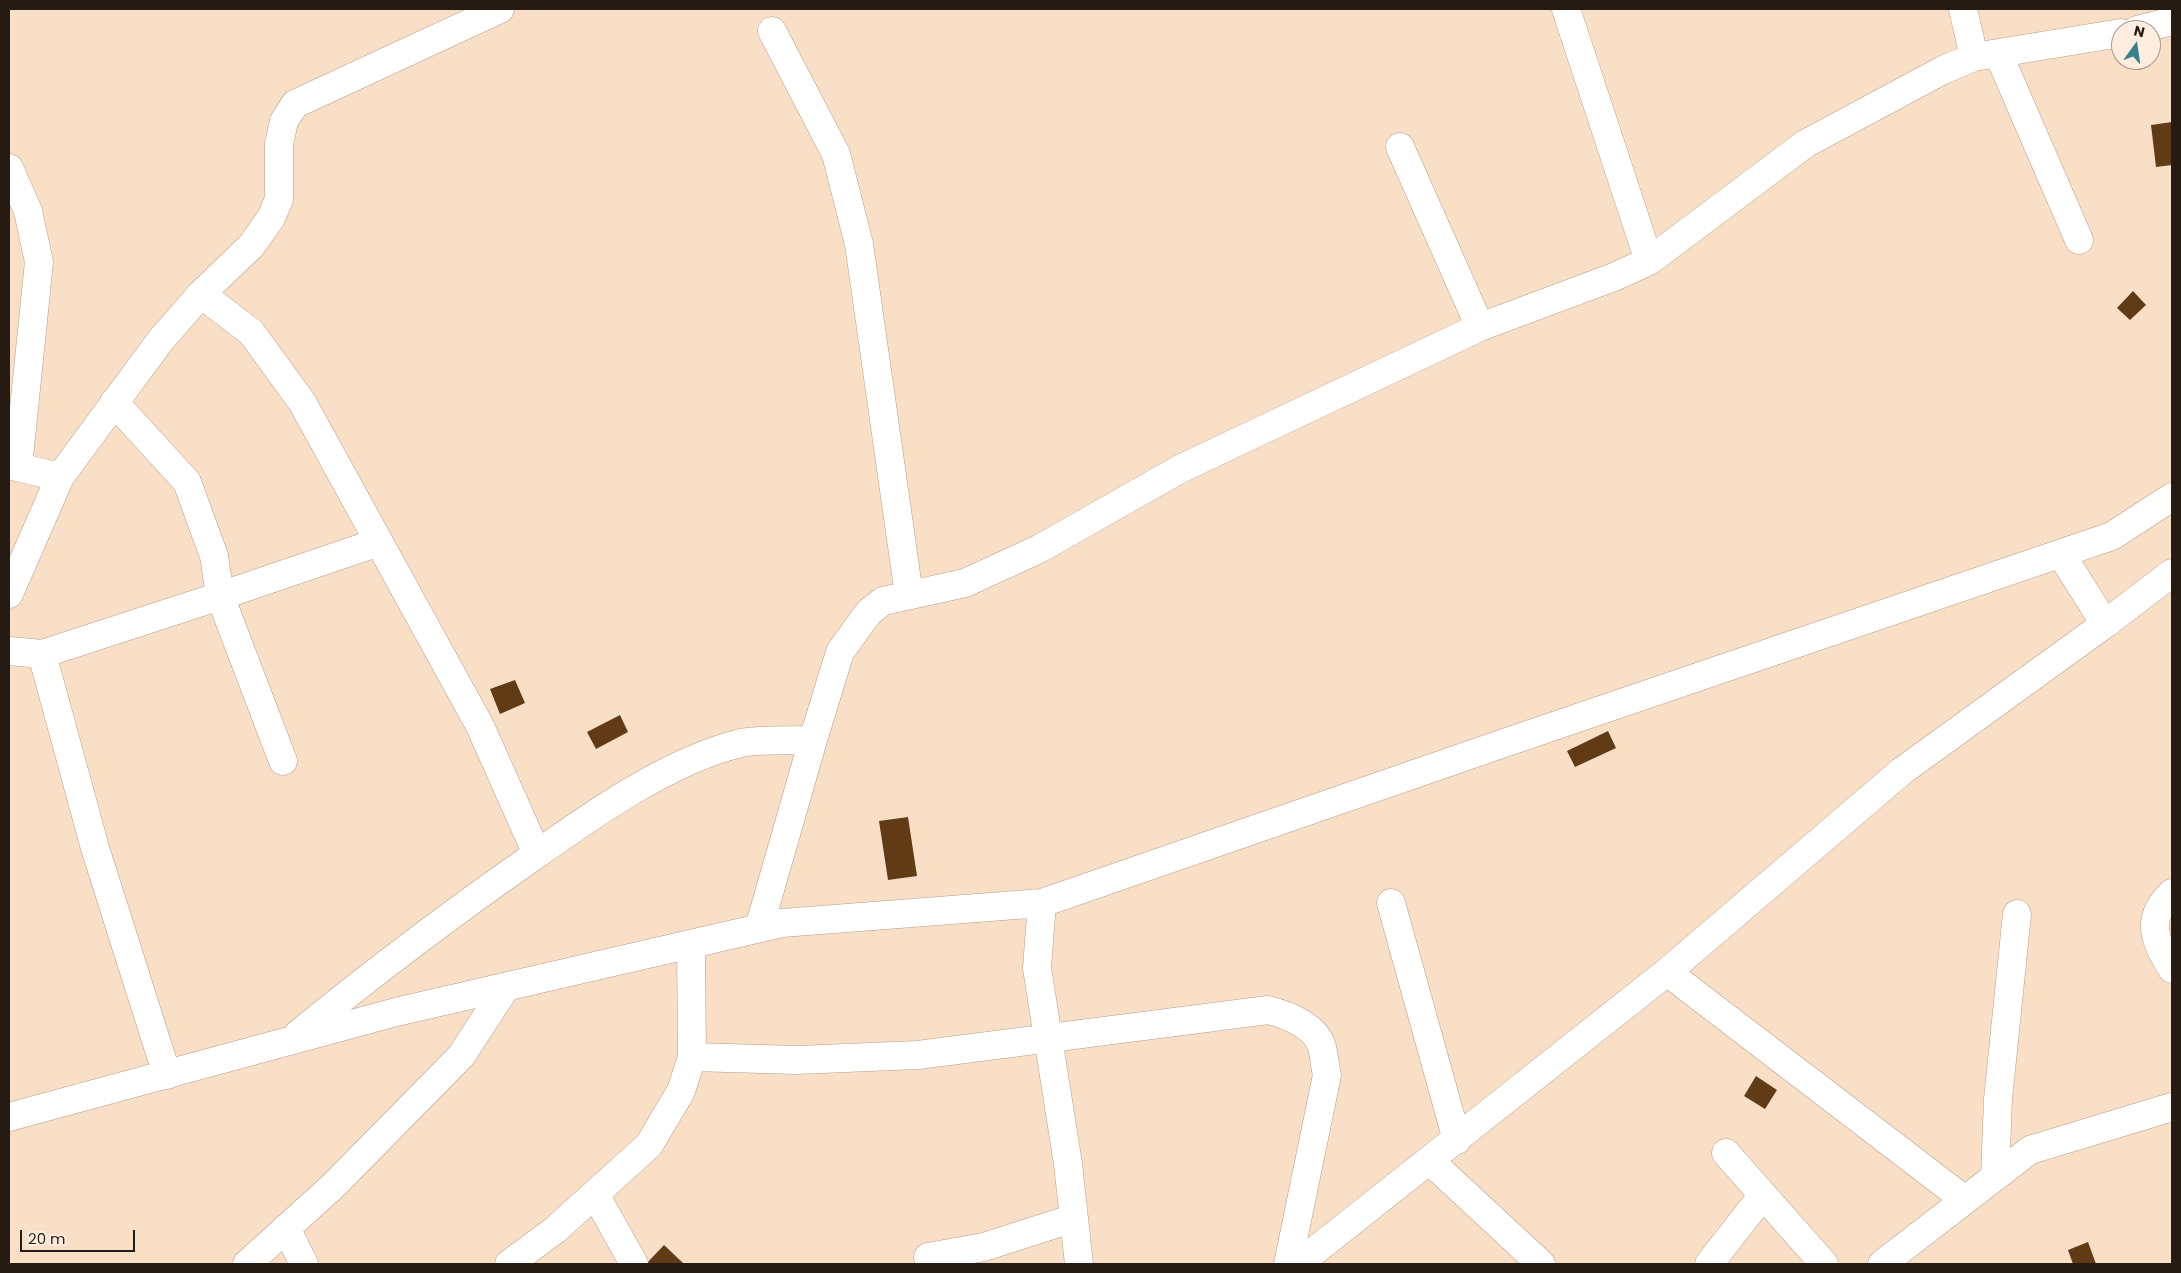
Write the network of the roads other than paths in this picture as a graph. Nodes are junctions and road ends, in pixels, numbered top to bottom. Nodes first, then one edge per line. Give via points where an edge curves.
1 (500, 9) edge
2 (1566, 9) edge
3 (1963, 9) edge
4 (772, 31) dead end
5 (2111, 34) edge
6 (1986, 55) junction
7 (1400, 147) dead end
8 (9, 168) edge
9 (2079, 240) dead end
10 (1649, 261) junction
11 (201, 294) junction
12 (1480, 326) junction
13 (114, 402) junction
14 (14, 466) edge
15 (60, 477) junction
16 (2172, 496) edge
17 (379, 542) junction
18 (2061, 554) junction
19 (2172, 572) edge
20 (9, 594) edge
21 (909, 595) junction
22 (220, 596) junction
23 (2105, 624) junction
24 (9, 651) edge
25 (42, 654) junction
26 (813, 740) junction
27 (283, 761) dead end
28 (537, 854) junction
29 (2172, 893) edge
30 (1391, 903) dead end
31 (1042, 904) junction
32 (2017, 914) dead end
33 (759, 928) junction
34 (691, 944) junction
35 (2172, 969) edge
36 (1667, 972) junction
37 (506, 987) junction
38 (1048, 1039) junction
39 (289, 1042) junction
40 (692, 1057) junction
41 (167, 1075) junction
42 (2172, 1107) edge
43 (9, 1117) edge
44 (1457, 1140) junction
45 (1726, 1153) dead end
46 (1430, 1161) junction
47 (1995, 1177) junction
48 (595, 1194) junction
49 (1763, 1195) junction
50 (1965, 1200) junction
51 (1074, 1218) junction
52 (286, 1228) junction
53 (928, 1257) dead end
54 (247, 1264) edge
55 (304, 1264) edge
56 (509, 1264) edge
57 (634, 1264) edge
58 (1079, 1264) edge
59 (1288, 1264) edge
60 (1298, 1264) edge
61 (1541, 1264) edge
62 (1709, 1264) edge
63 (1824, 1264) edge
64 (1882, 1264) edge

1 - 11 street via 295,104 284,121 279,144 279,199 271,218 251,246
2 - 10 street
3 - 6 street
4 - 21 street via 836,154 859,244
5 - 6 street
6 - 9 street
6 - 10 street via 1943,70 1806,144
7 - 12 street
8 - 14 street via 28,211 39,262
10 - 12 street
11 - 13 street
11 - 17 street via 251,332 296,394
12 - 21 street via 1180,469 1039,549 965,583
13 - 15 street
13 - 22 street via 187,482 214,556
14 - 15 street
15 - 20 street
16 - 18 street via 2112,536
17 - 22 street
17 - 28 street via 480,726
18 - 23 street
18 - 31 street
19 - 23 street
21 - 26 street via 883,601 869,612 840,652
22 - 25 street
22 - 27 street
23 - 36 street via 1902,771
24 - 25 street
25 - 41 street via 95,848
26 - 28 street via 742,743 674,768 584,820
26 - 33 street
28 - 39 street via 384,964
29 - 35 street via 2156,916 2154,931
30 - 44 street
31 - 33 street via 782,922
31 - 38 street via 1037,968
32 - 47 street via 1998,1099
33 - 34 street
34 - 37 street
34 - 40 street
36 - 44 street
36 - 50 street
37 - 39 street via 396,1012
37 - 52 street via 461,1056 334,1185
38 - 40 street via 918,1055 797,1060
38 - 51 street
38 - 59 street via 1268,1010 1286,1014 1306,1027 1322,1045 1327,1075
39 - 41 street
40 - 48 street via 682,1092 649,1145
41 - 43 street
42 - 47 street via 2030,1150
44 - 46 street
45 - 49 street
46 - 60 street
46 - 61 street
47 - 50 street
48 - 56 street via 556,1230
48 - 57 street
49 - 62 street
49 - 63 street
50 - 64 street
51 - 53 street via 984,1247
51 - 58 street
52 - 54 street
52 - 55 street

